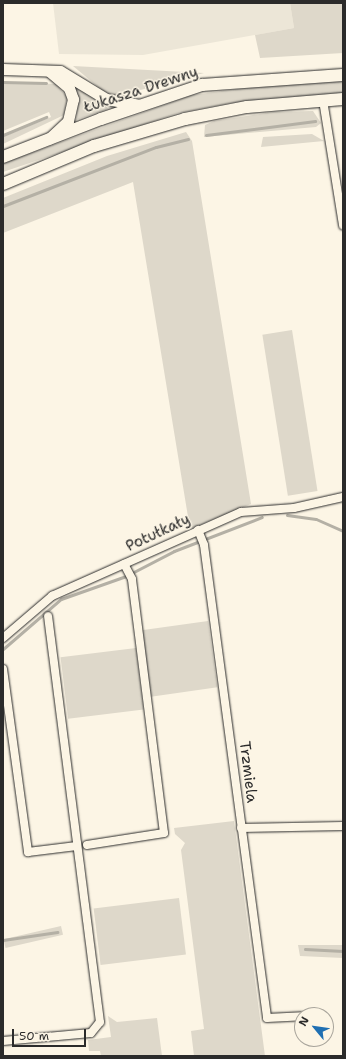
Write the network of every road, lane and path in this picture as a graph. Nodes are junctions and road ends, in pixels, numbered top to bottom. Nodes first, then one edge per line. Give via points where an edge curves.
1 (3, 69) edge
2 (47, 70) junction
3 (343, 75) edge
4 (343, 99) edge
5 (323, 100) junction
6 (139, 105) junction
7 (49, 139) junction
8 (3, 157) edge
9 (3, 184) edge
10 (343, 225) edge
11 (343, 497) edge
12 (199, 533) junction
13 (125, 567) junction
14 (48, 616) dead end
15 (3, 638) edge
16 (3, 669) edge
17 (343, 826) edge
18 (241, 828) junction
19 (87, 845) dead end
20 (77, 846) junction
21 (294, 1016) edge
22 (3, 1041) edge

1 - 2 street
2 - 6 street via 72,75 106,99
2 - 7 street via 69,88 73,99 68,121
3 - 6 main road, Łukasza Drewny via 215,83
4 - 5 main road
5 - 9 main road via 247,107 185,119 94,146
5 - 10 street
6 - 7 main road, Łukasza Drewny
7 - 8 main road, Łukasza Drewny
11 - 12 street, Potułkały via 294,508 251,509
12 - 13 street, Potułkały
12 - 18 street, Trzmiela via 204,545
13 - 15 street, Potułkały via 52,596
13 - 19 street via 132,578 164,833
14 - 20 street
16 - 20 street via 28,852
17 - 18 street
18 - 21 street, Trzmiela via 267,1018
20 - 22 street via 101,1019 91,1033

